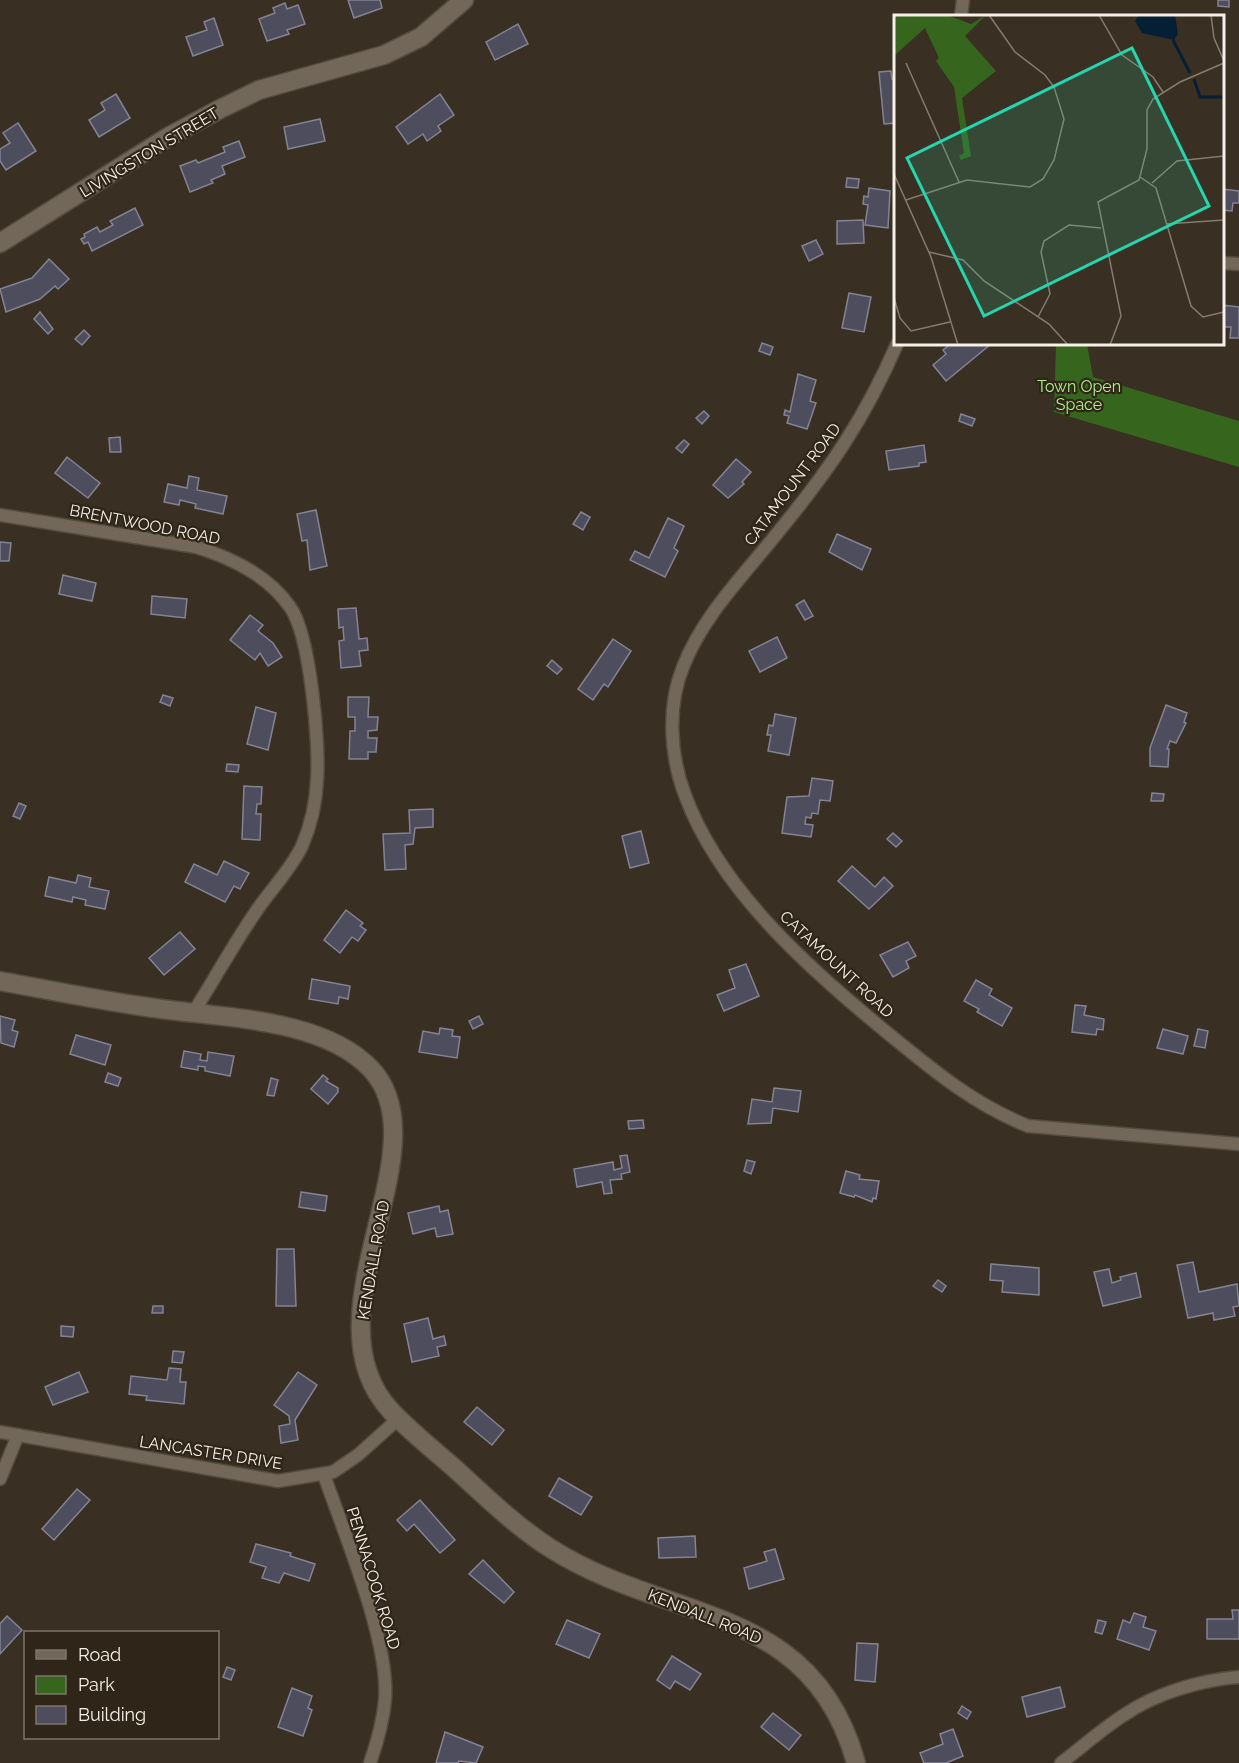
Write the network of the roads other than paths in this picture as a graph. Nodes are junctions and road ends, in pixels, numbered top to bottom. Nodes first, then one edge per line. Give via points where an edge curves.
1 (464, 0) edge
2 (963, 0) edge
3 (961, 15) edge
4 (0, 243) edge
5 (1224, 263) edge
6 (1239, 264) edge
7 (897, 345) edge
8 (0, 515) edge
9 (0, 981) edge
10 (193, 1013) junction
11 (1239, 1144) edge
12 (398, 1419) junction
13 (0, 1432) edge
14 (18, 1435) junction
15 (324, 1474) junction
16 (0, 1479) edge
17 (1239, 1677) edge
18 (370, 1763) edge
19 (856, 1763) edge
20 (1061, 1763) edge

1 - 4 street, LIVINGSTON STREET via 421,37 384,54 259,90 220,109 168,137
2 - 3 street
5 - 6 street
7 - 11 street, CATAMOUNT ROAD via 875,395 839,454 732,588 701,630 683,665 674,691 674,758 685,795 727,872 768,923 857,1007 955,1088 997,1114 1028,1126
8 - 10 street, BRENTWOOD ROAD via 225,556 256,573 292,609 304,646 314,712 318,779 313,815 302,846 283,878 256,912
9 - 10 street, KENDALL ROAD
10 - 12 street, KENDALL ROAD via 267,1023 314,1035 349,1052 372,1070 387,1094 392,1117 390,1152 361,1310 360,1341 363,1364 372,1386
12 - 15 street, LANCASTER DRIVE via 358,1455 333,1473
12 - 19 street, KENDALL ROAD via 509,1517 552,1549 618,1581 718,1618 769,1642 798,1662 826,1693 849,1737
13 - 14 street, LANCASTER DRIVE
14 - 15 street, LANCASTER DRIVE via 278,1481
14 - 16 street
15 - 18 street, PENNACOOK ROAD via 384,1664 385,1699
17 - 20 street via 1168,1694 1136,1709

